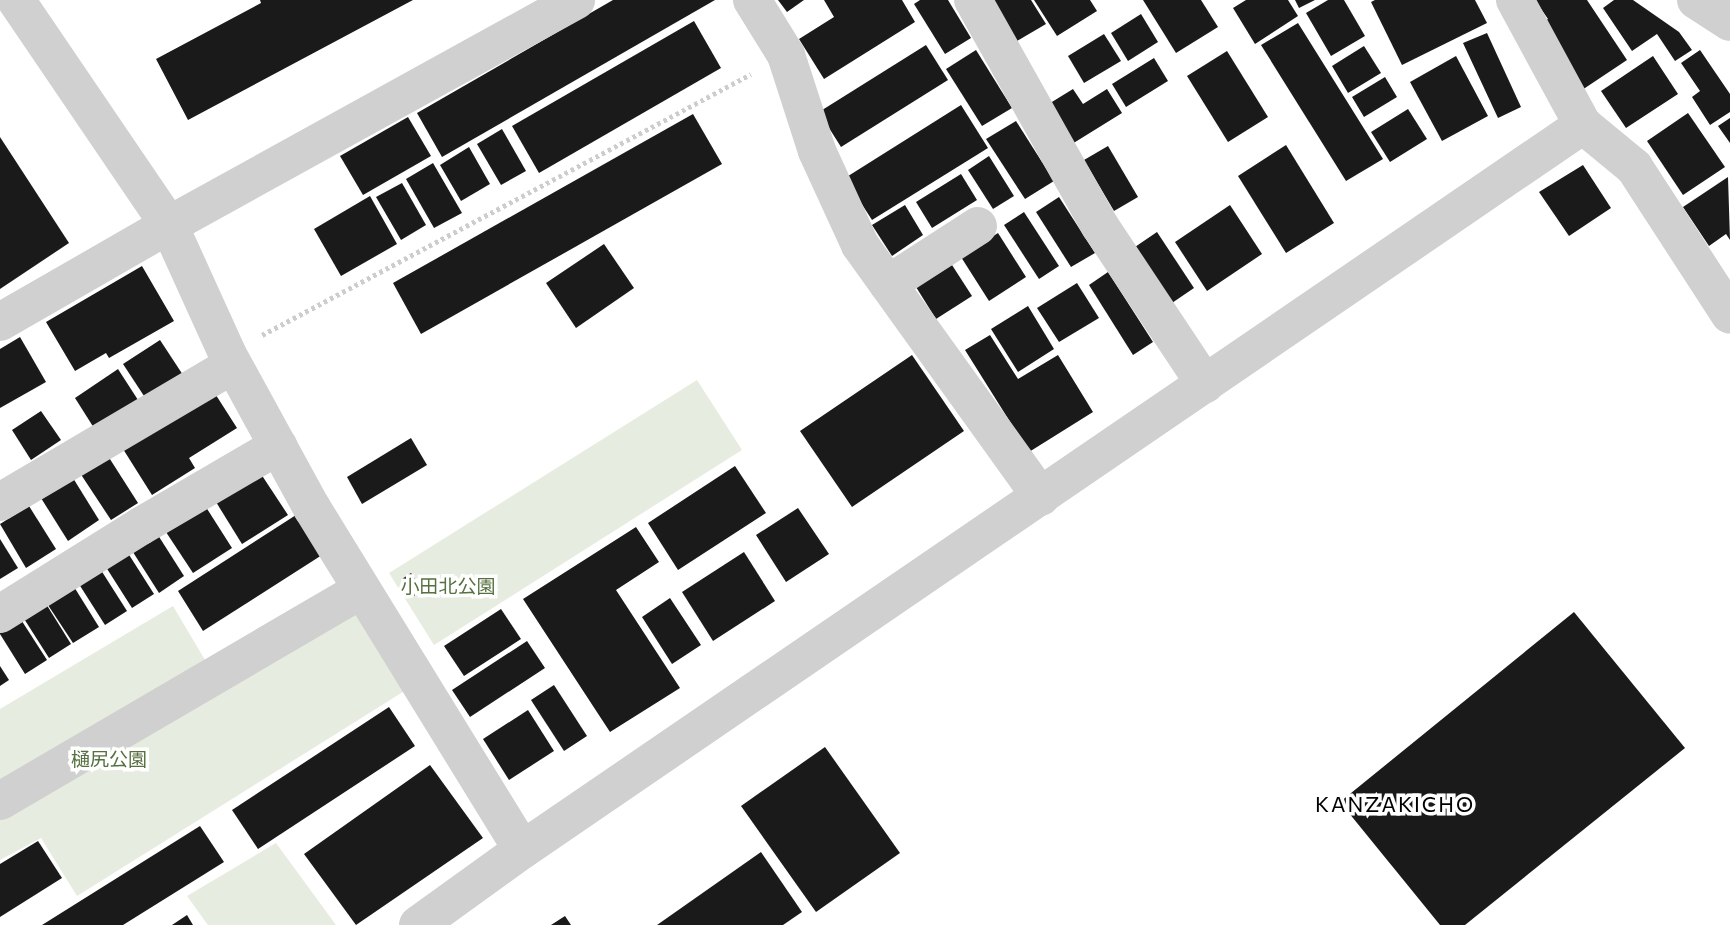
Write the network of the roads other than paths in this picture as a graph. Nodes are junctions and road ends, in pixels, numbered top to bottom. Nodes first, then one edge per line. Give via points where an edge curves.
1 (16, 0) edge
2 (576, 0) edge
3 (752, 0) edge
4 (973, 0) edge
5 (1516, 0) edge
6 (1696, 0) edge
7 (1730, 22) edge
8 (1583, 125) junction
9 (169, 225) junction
10 (978, 226) dead end
11 (888, 284) junction
12 (1730, 315) edge
13 (0, 323) edge
14 (230, 359) junction
15 (1205, 384) junction
16 (278, 446) junction
17 (1041, 497) junction
18 (0, 502) edge
19 (361, 590) junction
20 (0, 614) edge
21 (0, 801) edge
22 (522, 850) junction
23 (418, 925) edge

1 - 9 street
2 - 9 street
3 - 11 street via 786,55 817,152 860,245
4 - 15 street via 1100,226
5 - 8 street
6 - 7 street
8 - 12 street via 1634,167
8 - 15 street
9 - 13 street
9 - 14 street
10 - 11 street
11 - 17 street
14 - 16 street
14 - 18 street
15 - 17 street
16 - 19 street
16 - 20 street
17 - 22 street
19 - 21 street
19 - 22 street
22 - 23 street

